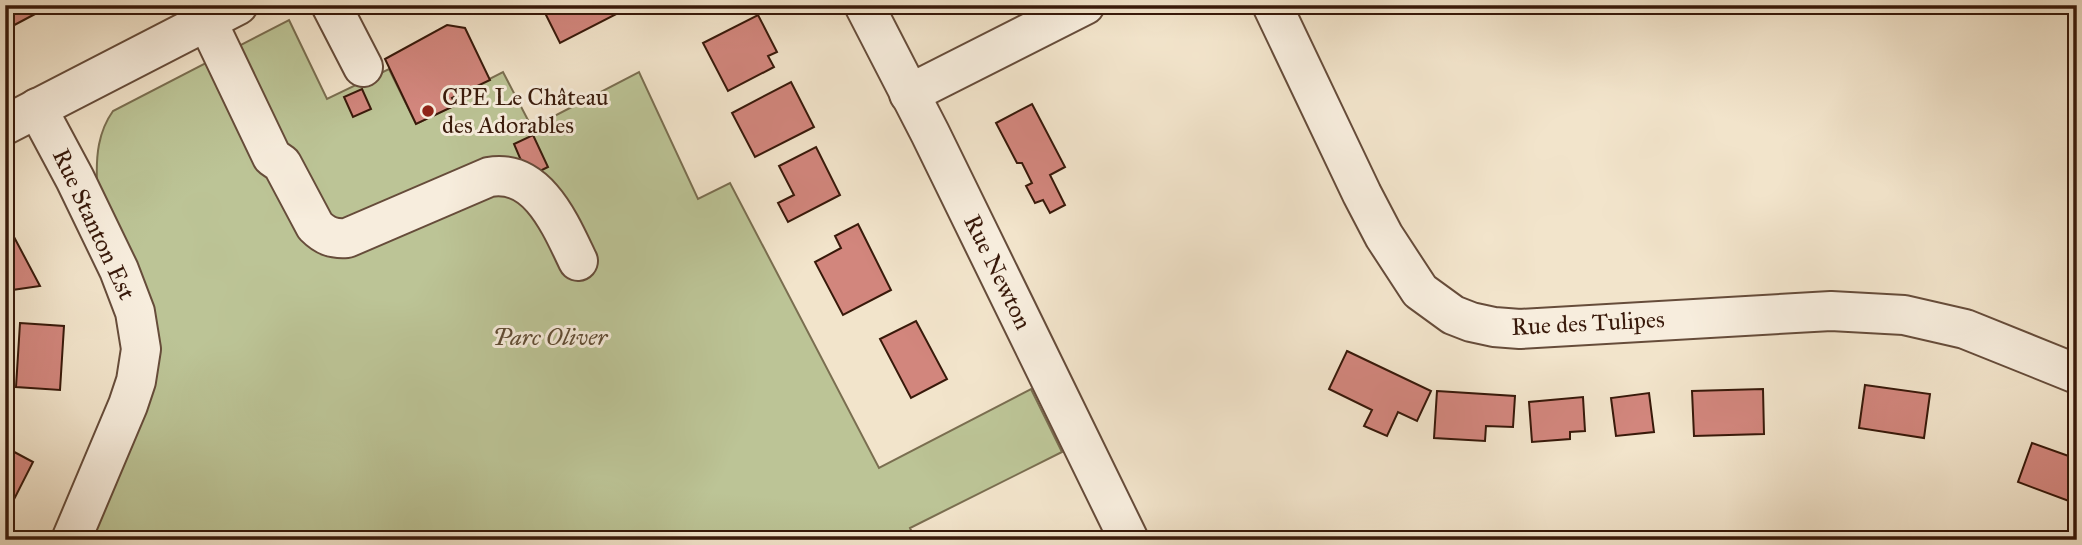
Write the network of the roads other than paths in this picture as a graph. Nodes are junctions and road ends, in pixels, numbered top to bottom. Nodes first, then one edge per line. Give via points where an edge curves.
1 (331, 5) edge
2 (864, 5) edge
3 (1085, 5) edge
4 (1272, 5) edge
5 (225, 10) edge
6 (363, 67) dead end
7 (909, 94) junction
8 (21, 116) edge
9 (578, 261) dead end
10 (2077, 373) edge
11 (71, 540) edge
12 (1129, 540) edge

1 - 6 street
2 - 7 street, Rue Newton
3 - 7 street
4 - 10 street, Rue des Tulipes via 1384,236 1420,290 1453,315 1520,329 1831,311 1904,315 1965,329
5 - 8 street
5 - 9 street via 272,157 282,164 323,234 346,239 501,174 542,198
7 - 12 street, Rue Newton
8 - 11 street, Rue Stanton Est via 75,179 119,270 135,312 141,349 128,405

